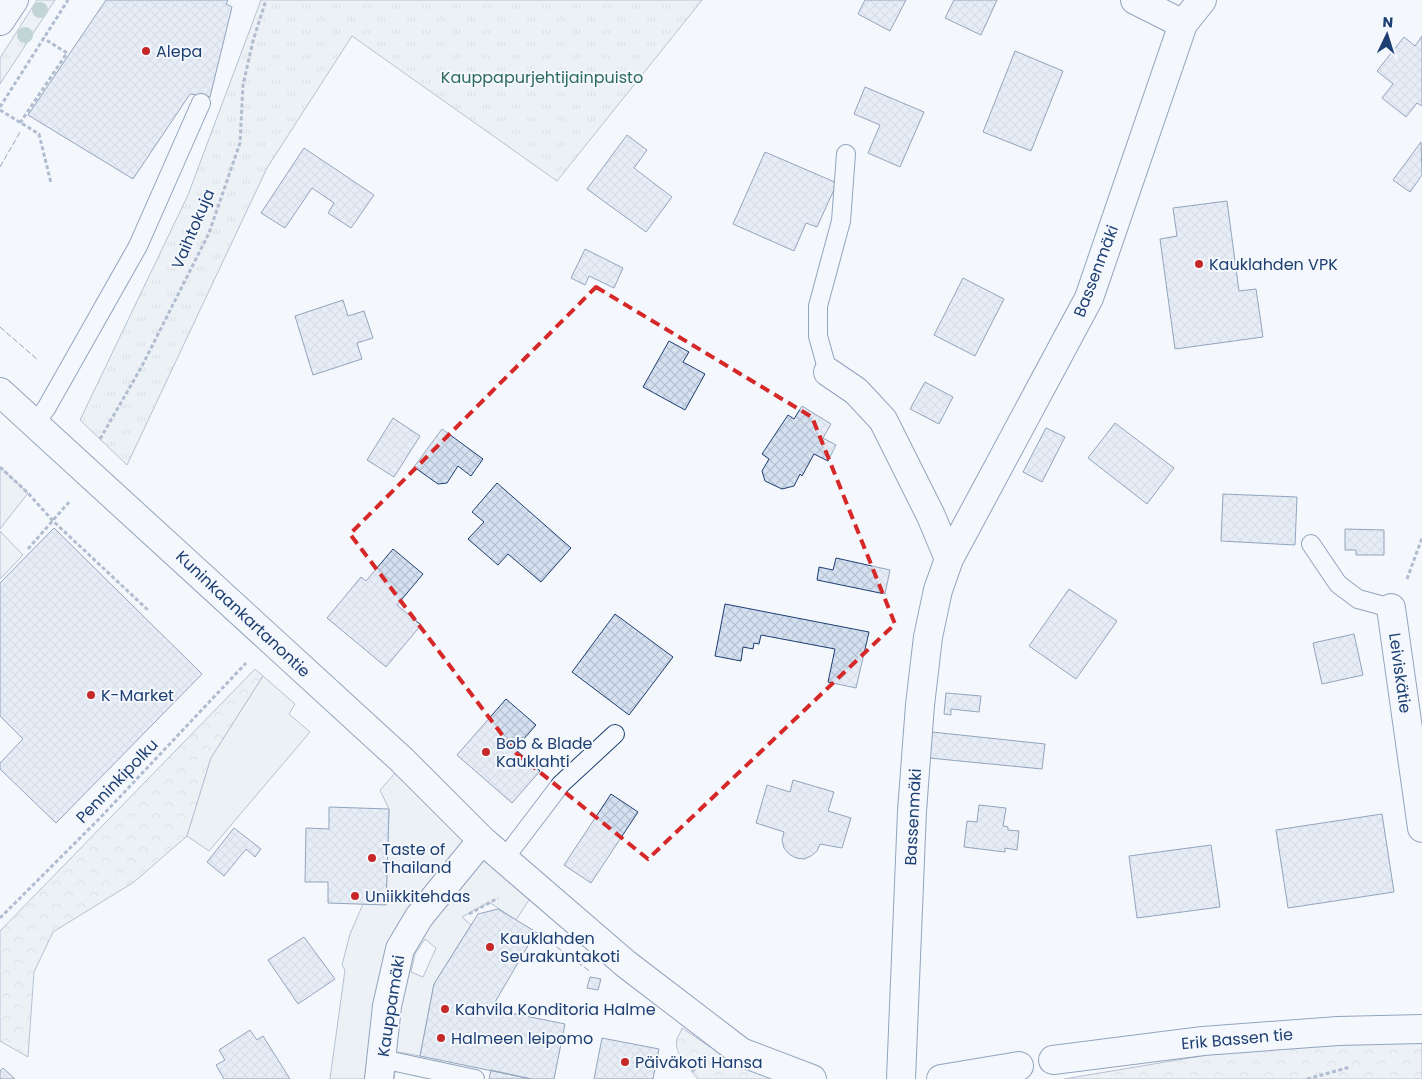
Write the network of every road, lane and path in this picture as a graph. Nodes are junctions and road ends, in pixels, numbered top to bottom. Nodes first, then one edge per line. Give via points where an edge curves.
1 (14, 0) edge
2 (68, 0) edge
3 (266, 0) edge
4 (1135, 0) edge
5 (1202, 0) edge
6 (0, 21) edge
7 (1183, 24) junction
8 (42, 38) junction
9 (201, 103) dead end
10 (0, 109) edge
11 (20, 123) junction
12 (846, 154) dead end
13 (51, 183) dead end
14 (828, 372) joint
15 (0, 392) edge
16 (35, 424) junction
17 (98, 441) dead end
18 (0, 467) edge
19 (74, 497) dead end
20 (54, 521) junction
21 (1422, 538) edge
22 (1311, 544) dead end
23 (28, 548) dead end
24 (949, 559) junction
25 (1391, 608) junction
26 (149, 611) dead end
27 (250, 659) dead end
28 (615, 734) dead end
29 (1422, 828) edge
30 (482, 840) junction
31 (504, 859) junction
32 (489, 901) dead end
33 (0, 918) edge
34 (462, 918) dead end
35 (1422, 1029) edge
36 (1053, 1060) dead end
37 (1019, 1066) dead end
38 (380, 1069) edge
39 (475, 1079) edge
40 (812, 1079) edge
41 (901, 1079) edge
42 (941, 1079) edge

1 - 6 street
2 - 8 path
3 - 17 path, Vaihtokuja via 243,85 240,142 209,233 142,366
4 - 7 street
5 - 7 street, Bassenmäki
7 - 24 street, Bassenmäki via 1089,298
8 - 10 path
8 - 11 path via 66,53
9 - 16 lane via 138,246
10 - 11 path
11 - 13 path via 39,134
12 - 14 lane via 841,221 818,306 818,336
14 - 24 street via 856,390 884,420
15 - 16 street, Kuninkaankartanontie
16 - 30 street, Kuninkaankartanontie via 402,760
18 - 20 path
19 - 20 path
20 - 23 path
20 - 26 path
21 - 25 path via 1408,578
22 - 25 lane via 1344,589 1358,600
24 - 41 street, Bassenmäki via 938,590 928,637 920,705 912,811
25 - 29 street, Leiviskätie
27 - 33 path, Penninkipolku
28 - 31 lane via 561,784
30 - 31 street, Kuninkaankartanontie
30 - 38 street, Kauppamäki via 419,916 400,949 387,1006
31 - 40 street, Kuninkaankartanontie via 626,964 741,1052
32 - 34 path
35 - 36 street, Erik Bassen tie via 1203,1040
37 - 42 street
38 - 39 lane

